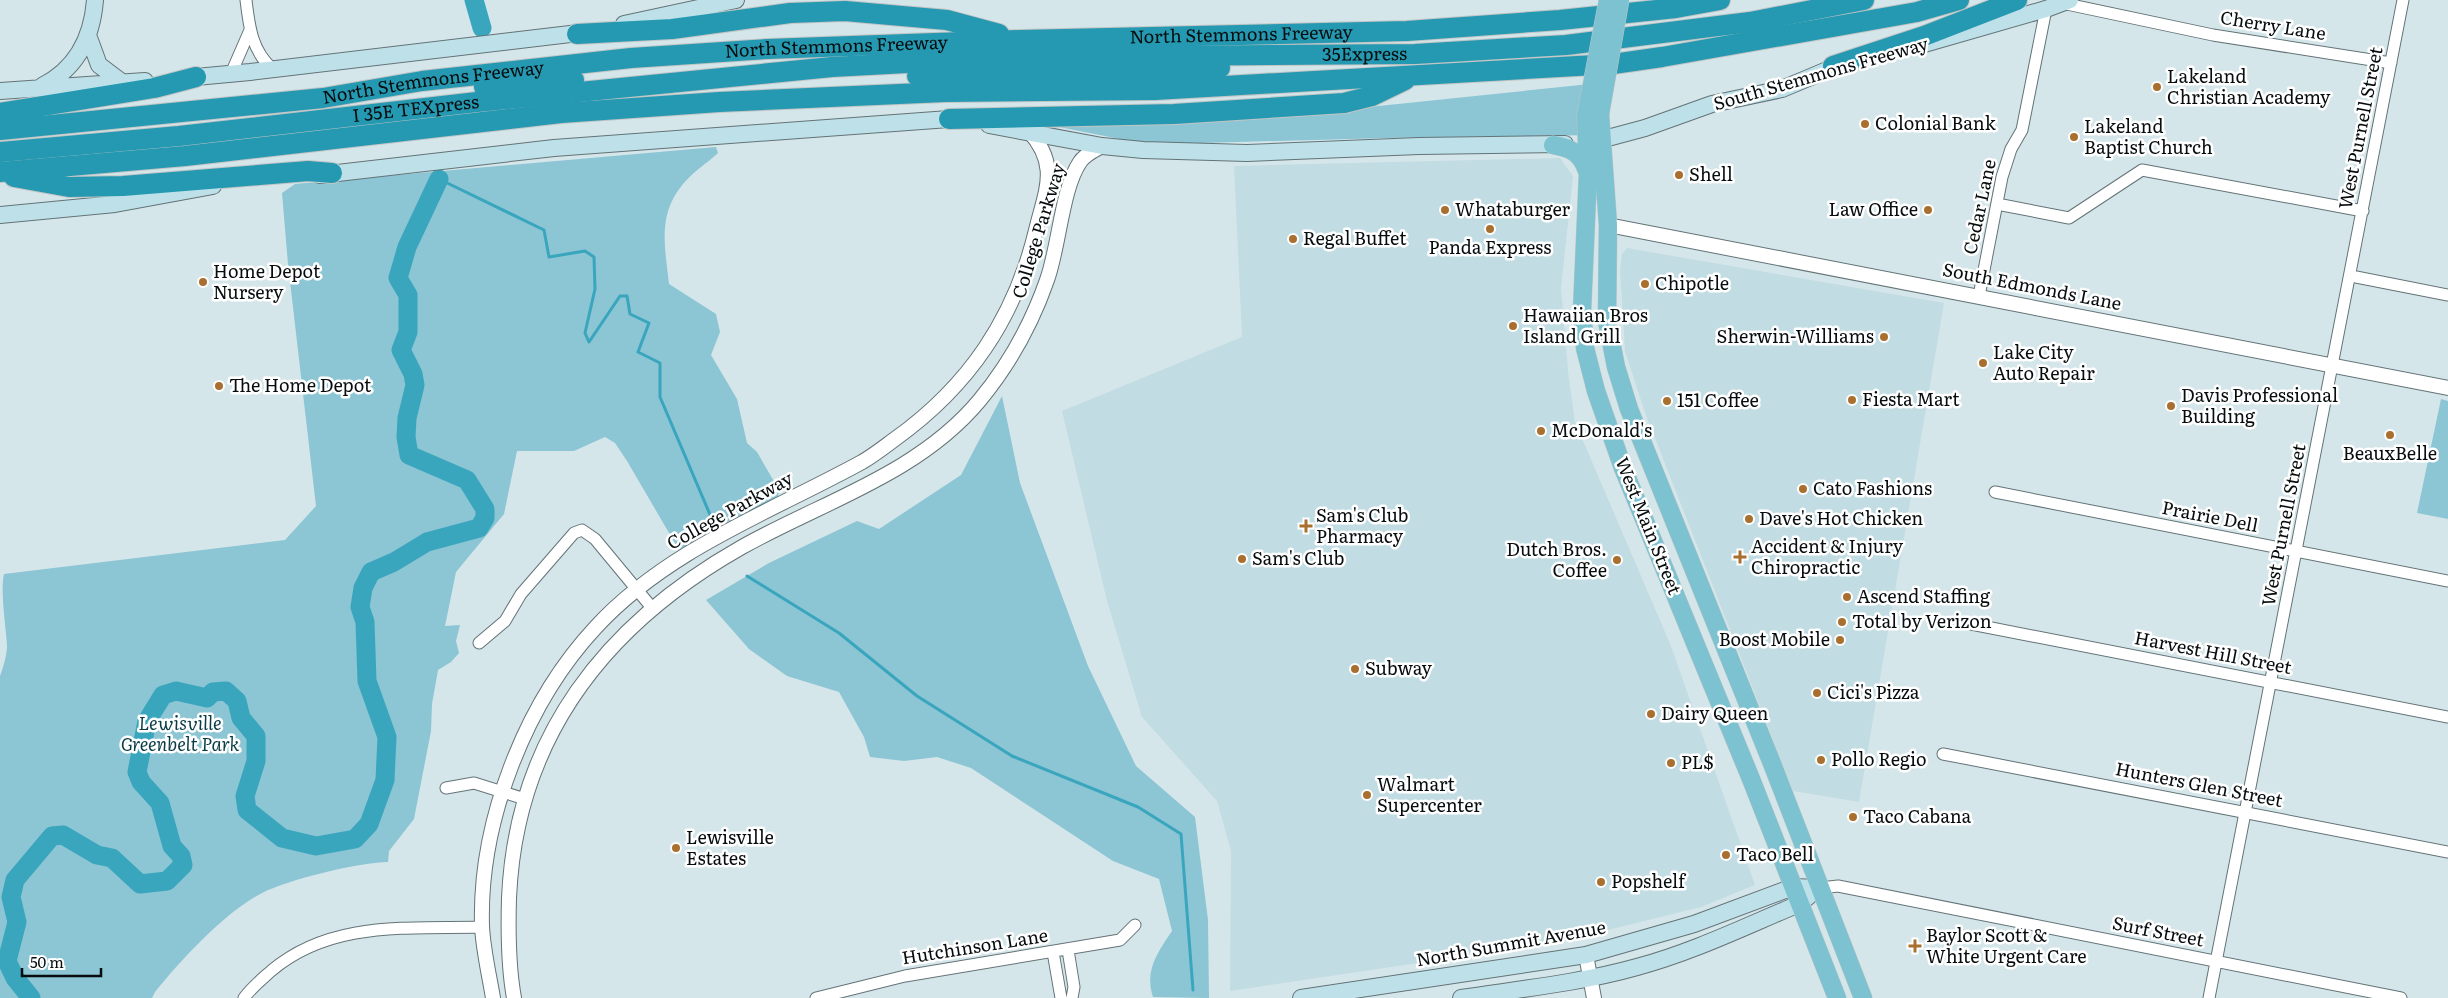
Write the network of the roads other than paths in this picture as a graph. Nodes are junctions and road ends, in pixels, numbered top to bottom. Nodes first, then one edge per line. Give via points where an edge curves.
1 (95, 0) edge
2 (246, 0) edge
3 (736, 0) edge
4 (1608, 0) edge
5 (1620, 0) edge
6 (1720, 0) edge
7 (1864, 0) edge
8 (1959, 0) edge
9 (2016, 0) edge
10 (2403, 0) edge
11 (2066, 1) edge
12 (695, 5) edge
13 (2046, 9) junction
14 (250, 30) junction
15 (577, 34) junction
16 (88, 35) junction
17 (1020, 40) junction
18 (1301, 55) junction
19 (2391, 63) junction
20 (1833, 66) junction
21 (273, 69) junction
22 (229, 74) junction
23 (196, 76) junction
24 (741, 76) junction
25 (1415, 76) junction
26 (422, 81) junction
27 (123, 83) junction
28 (37, 88) junction
29 (0, 91) edge
30 (718, 102) junction
31 (0, 113) edge
32 (1593, 115) junction
33 (949, 119) junction
34 (0, 130) edge
35 (1028, 130) junction
36 (1594, 142) junction
37 (1553, 145) junction
38 (1102, 146) junction
39 (0, 152) edge
40 (0, 173) edge
41 (332, 173) junction
42 (1588, 173) junction
43 (1997, 204) junction
44 (2363, 211) junction
45 (2, 217) edge
46 (1608, 225) junction
47 (2351, 276) junction
48 (2448, 295) edge
49 (1979, 296) junction
50 (994, 336) junction
51 (1015, 348) junction
52 (2333, 365) junction
53 (2448, 388) edge
54 (1649, 458) junction
55 (1623, 468) junction
56 (1995, 492) dead end
57 (787, 499) junction
58 (798, 519) junction
59 (2296, 552) junction
60 (2448, 581) edge
61 (636, 591) junction
62 (653, 609) junction
63 (1971, 624) dead end
64 (479, 643) dead end
65 (2272, 682) junction
66 (2448, 716) edge
67 (1943, 754) dead end
68 (446, 788) dead end
69 (503, 791) junction
70 (525, 799) junction
71 (2247, 812) junction
72 (2448, 852) edge
73 (1820, 888) junction
74 (1796, 895) junction
75 (1135, 925) dead end
76 (482, 927) junction
77 (1068, 950) junction
78 (1053, 952) junction
79 (1586, 955) junction
80 (2216, 961) junction
81 (1590, 978) junction
82 (244, 998) edge
83 (493, 998) edge
84 (514, 998) edge
85 (816, 998) edge
86 (1061, 998) edge
87 (1072, 998) edge
88 (1302, 998) edge
89 (1461, 998) edge
90 (1594, 998) edge
91 (1837, 998) edge
92 (1863, 998) edge
93 (2209, 998) edge
94 (2401, 998) edge

1 - 16 main road
2 - 14 street
3 - 12 main road, North Stemmons Freeway
4 - 32 main road, West Main Street, bridge
5 - 32 main road, West Main Street, bridge
6 - 17 highway, North Stemmons Freeway via 1560,20 1406,30
7 - 18 highway, 35Express via 1750,22 1566,45 1416,54
8 - 25 highway, South Stemmons Freeway via 1917,12 1613,64
9 - 20 highway via 1924,36
10 - 19 street, West Purnell Street
11 - 13 main road, South Stemmons Freeway
11 - 19 street, Cherry Lane via 2213,35
12 - 15 main road, North Stemmons Freeway
13 - 20 main road, South Stemmons Freeway
13 - 43 street, Cedar Lane via 2022,130 2011,149
14 - 21 street via 260,56
14 - 22 street
15 - 17 highway via 672,29 790,12 845,11 947,20
15 - 21 main road, North Stemmons Freeway
16 - 27 main road via 99,65
16 - 28 main road via 68,70
17 - 26 highway, North Stemmons Freeway via 767,49 631,58
18 - 24 highway, 35Express via 926,62
18 - 30 highway via 1232,67 1040,76 929,75 757,86
19 - 44 street, West Purnell Street
20 - 36 main road, South Stemmons Freeway via 1782,89 1712,104
21 - 22 main road, North Stemmons Freeway
22 - 23 main road, North Stemmons Freeway
23 - 27 main road, North Stemmons Freeway
23 - 31 highway via 154,88
24 - 26 highway via 668,73 476,87
24 - 39 highway, I 35E TEXpress
25 - 30 highway via 1154,90 945,92
25 - 33 highway via 1372,96 1344,103 1174,114
26 - 34 highway, North Stemmons Freeway via 323,98
27 - 28 main road, North Stemmons Freeway
28 - 29 main road, North Stemmons Freeway
30 - 40 highway via 562,113 185,156
32 - 36 main road, West Main Street
33 - 35 main road
33 - 41 main road via 554,148
35 - 38 main road
35 - 50 street, College Parkway via 1042,146 1048,179 1024,274
36 - 37 main road
36 - 42 main road, West Main Street
36 - 46 main road, West Main Street
37 - 38 main road via 1419,146 1247,153
37 - 42 main road via 1580,155
38 - 51 street, College Parkway via 1082,158 1072,175 1048,277
40 - 41 highway via 69,186 162,184 308,171
41 - 45 main road via 219,185 115,204
42 - 55 main road, West Main Street via 1582,290 1585,346 1603,414
43 - 44 street via 2069,218 2142,170
43 - 49 street, Cedar Lane
44 - 47 street, West Purnell Street
46 - 49 street, South Edmonds Lane
46 - 54 main road, West Main Street via 1608,321 1616,367
47 - 48 street
47 - 52 street, West Purnell Street
49 - 52 street, South Edmonds Lane
50 - 51 street
50 - 57 street, College Parkway via 950,393 928,414 865,460
51 - 58 street, College Parkway via 977,403 922,452 842,499
52 - 53 street, South Edmonds Lane
52 - 59 street, West Purnell Street
54 - 55 main road
54 - 73 main road, West Main Street
55 - 74 main road, West Main Street
56 - 59 street, Prairie Dell
57 - 58 street
57 - 61 street, College Parkway via 708,540
58 - 62 street, College Parkway via 741,548
59 - 60 street, Prairie Dell
59 - 65 street, West Purnell Street
61 - 62 street
61 - 64 street via 594,539 582,530 574,533 541,571 505,621
61 - 69 street, College Parkway via 596,626 547,691 532,717
62 - 70 street, College Parkway via 617,641 578,687 538,759
63 - 65 street, Harvest Hill Street
65 - 66 street, Harvest Hill Street
65 - 71 street, West Purnell Street
67 - 71 street, Hunters Glen Street
68 - 69 street via 474,783
69 - 70 street
69 - 76 street, College Parkway via 486,868
70 - 84 street, College Parkway via 511,862 508,954
71 - 72 street, Hunters Glen Street
71 - 80 street, West Purnell Street
73 - 74 main road, North Summit Avenue
73 - 80 street, Surf Street via 1838,886
73 - 92 main road, West Main Street
74 - 79 main road, North Summit Avenue
74 - 81 main road, North Summit Avenue via 1684,952
74 - 91 main road, West Main Street
75 - 77 street, Hutchinson Lane via 1120,940
76 - 82 street via 368,930 318,941 276,966
76 - 83 street, College Parkway
77 - 78 street, Hutchinson Lane
77 - 87 street via 1074,987
78 - 85 street, Hutchinson Lane via 906,976
78 - 86 street
79 - 81 street
79 - 88 main road, North Summit Avenue
80 - 93 street, West Purnell Street
80 - 94 street, Surf Street
81 - 89 main road, North Summit Avenue
81 - 90 street

